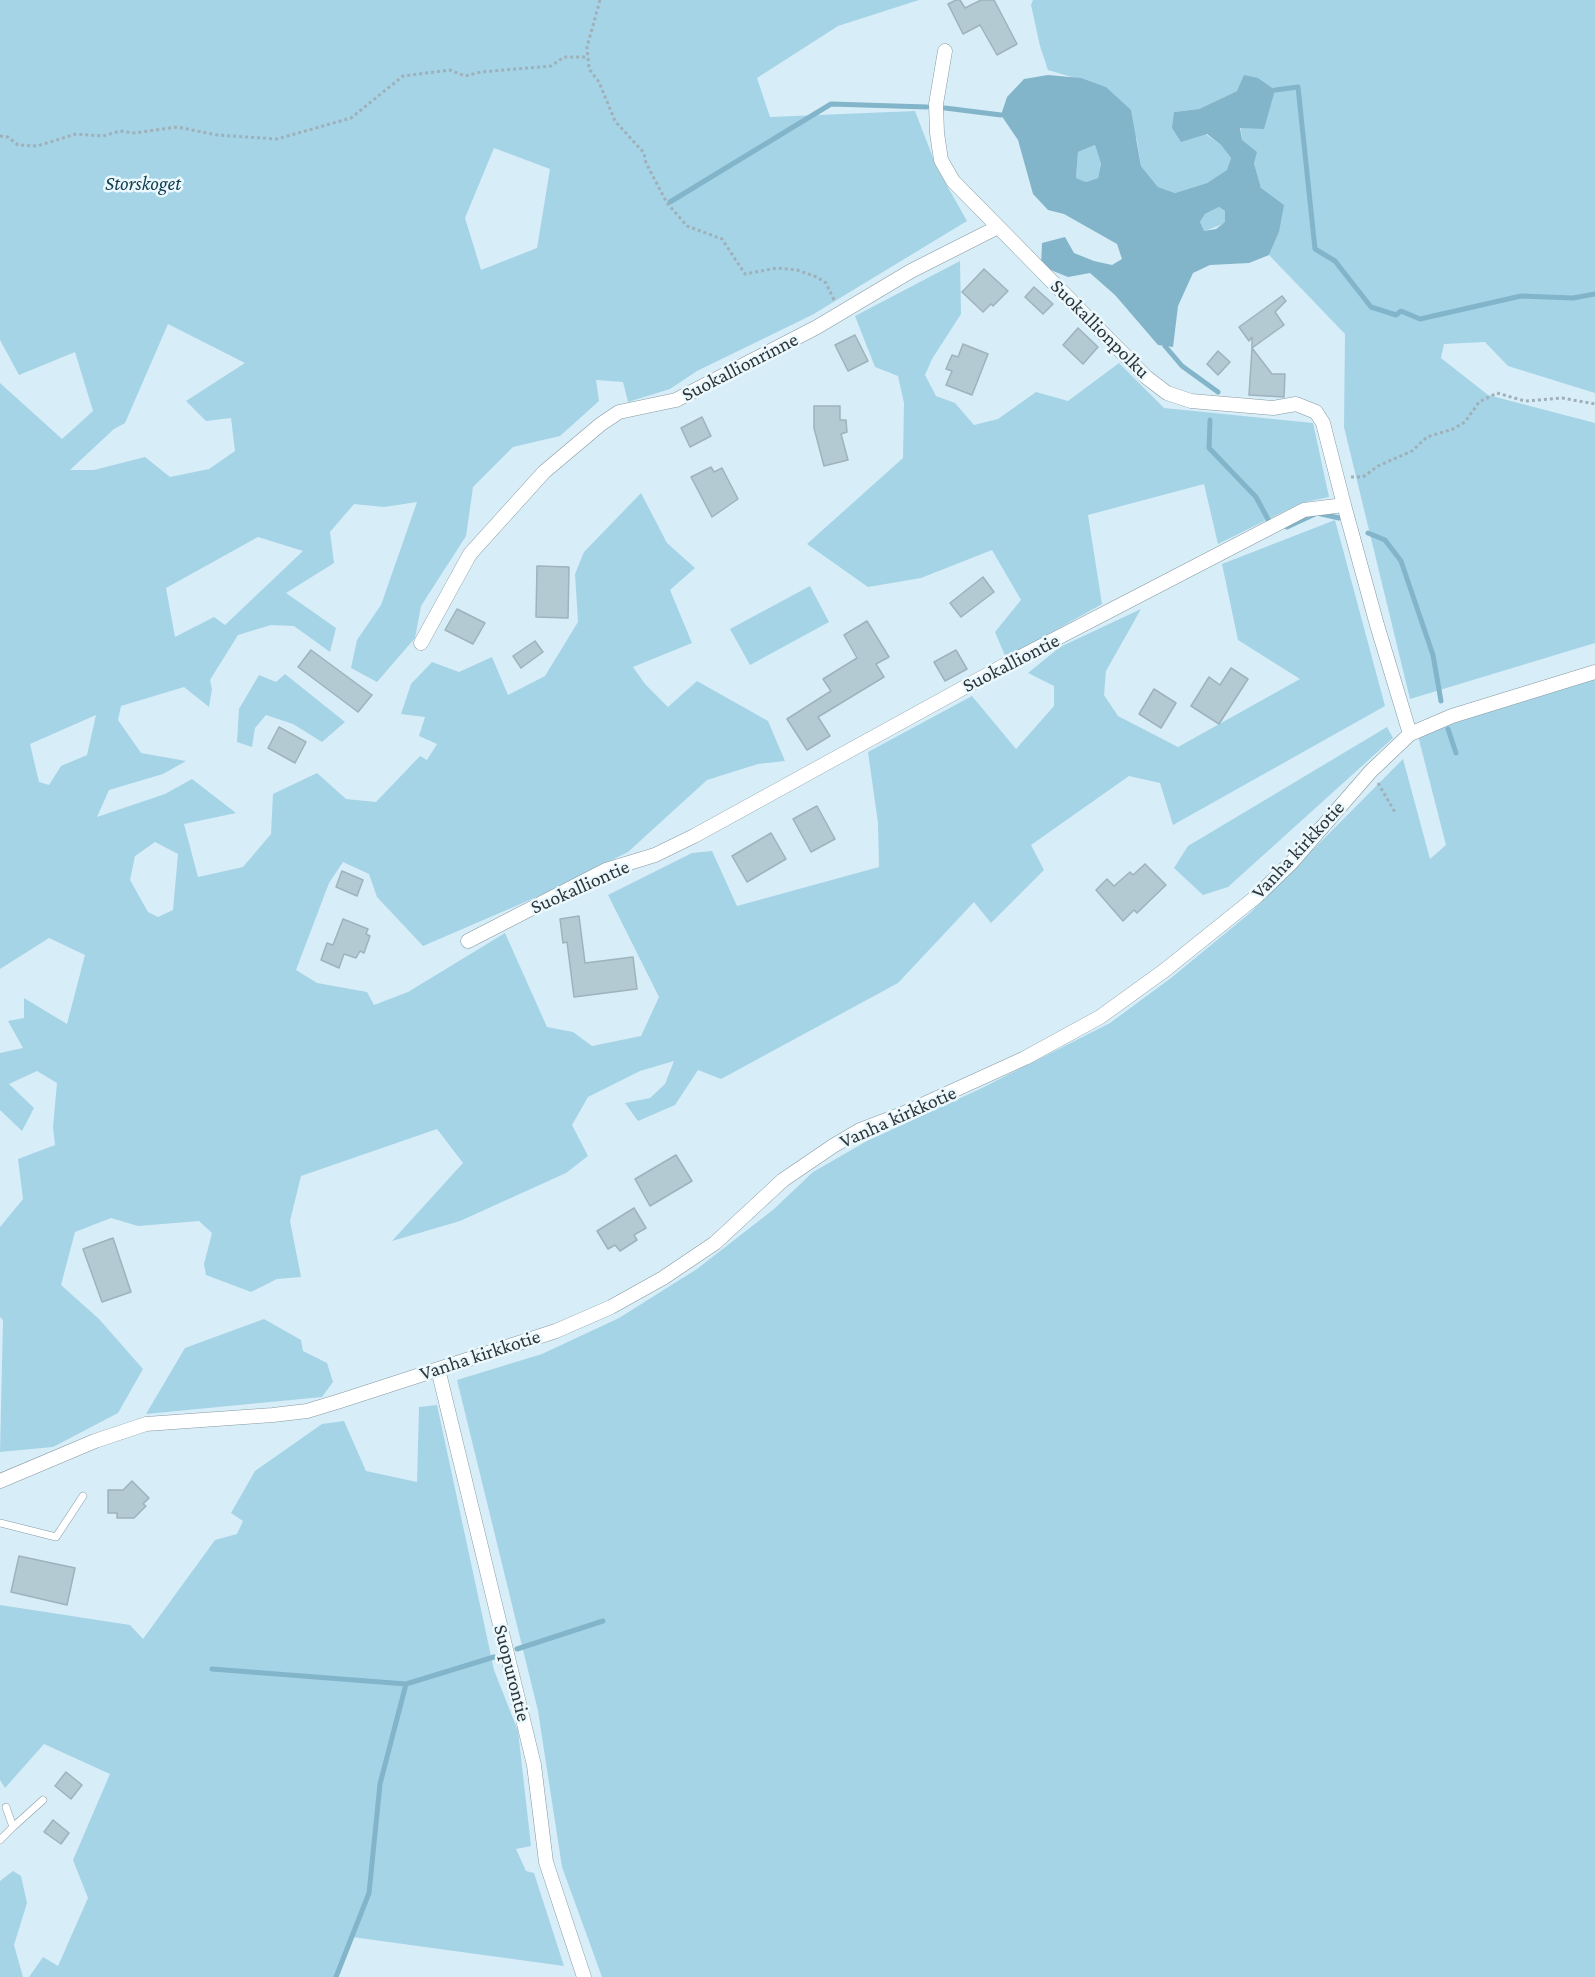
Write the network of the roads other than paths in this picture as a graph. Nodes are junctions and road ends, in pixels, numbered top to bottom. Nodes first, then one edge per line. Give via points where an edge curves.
1 (945, 51) dead end
2 (998, 227) junction
3 (1344, 505) junction
4 (421, 643) dead end
5 (1595, 672) edge
6 (1410, 734) junction
7 (468, 941) dead end
8 (438, 1369) junction
9 (0, 1481) edge
10 (83, 1496) dead end
11 (0, 1523) edge
12 (43, 1800) dead end
13 (6, 1807) dead end
14 (13, 1827) junction
15 (0, 1840) edge
16 (584, 1977) edge

1 - 2 street, Suokallionpolku via 936,104 941,160 953,181
2 - 3 street, Suokallionpolku via 1146,377 1167,393 1191,401 1273,408 1296,404 1316,412 1323,423
2 - 4 street, Suokallionrinne via 676,400 620,412 601,424 544,472 470,554
3 - 6 street
3 - 7 street, Suokalliontie via 1304,510 1005,665 694,836 655,855 606,870
5 - 6 street, Vanha kirkkotie via 1452,716
6 - 8 street, Vanha kirkkotie via 1257,896 1100,1017 1025,1058 860,1130 833,1146 783,1180 715,1243 611,1307 556,1331
8 - 9 street, Vanha kirkkotie via 307,1411 146,1424
8 - 16 street, Suopurontie via 532,1755 546,1862
10 - 11 lane via 56,1537
12 - 14 lane
13 - 14 lane
14 - 15 lane

